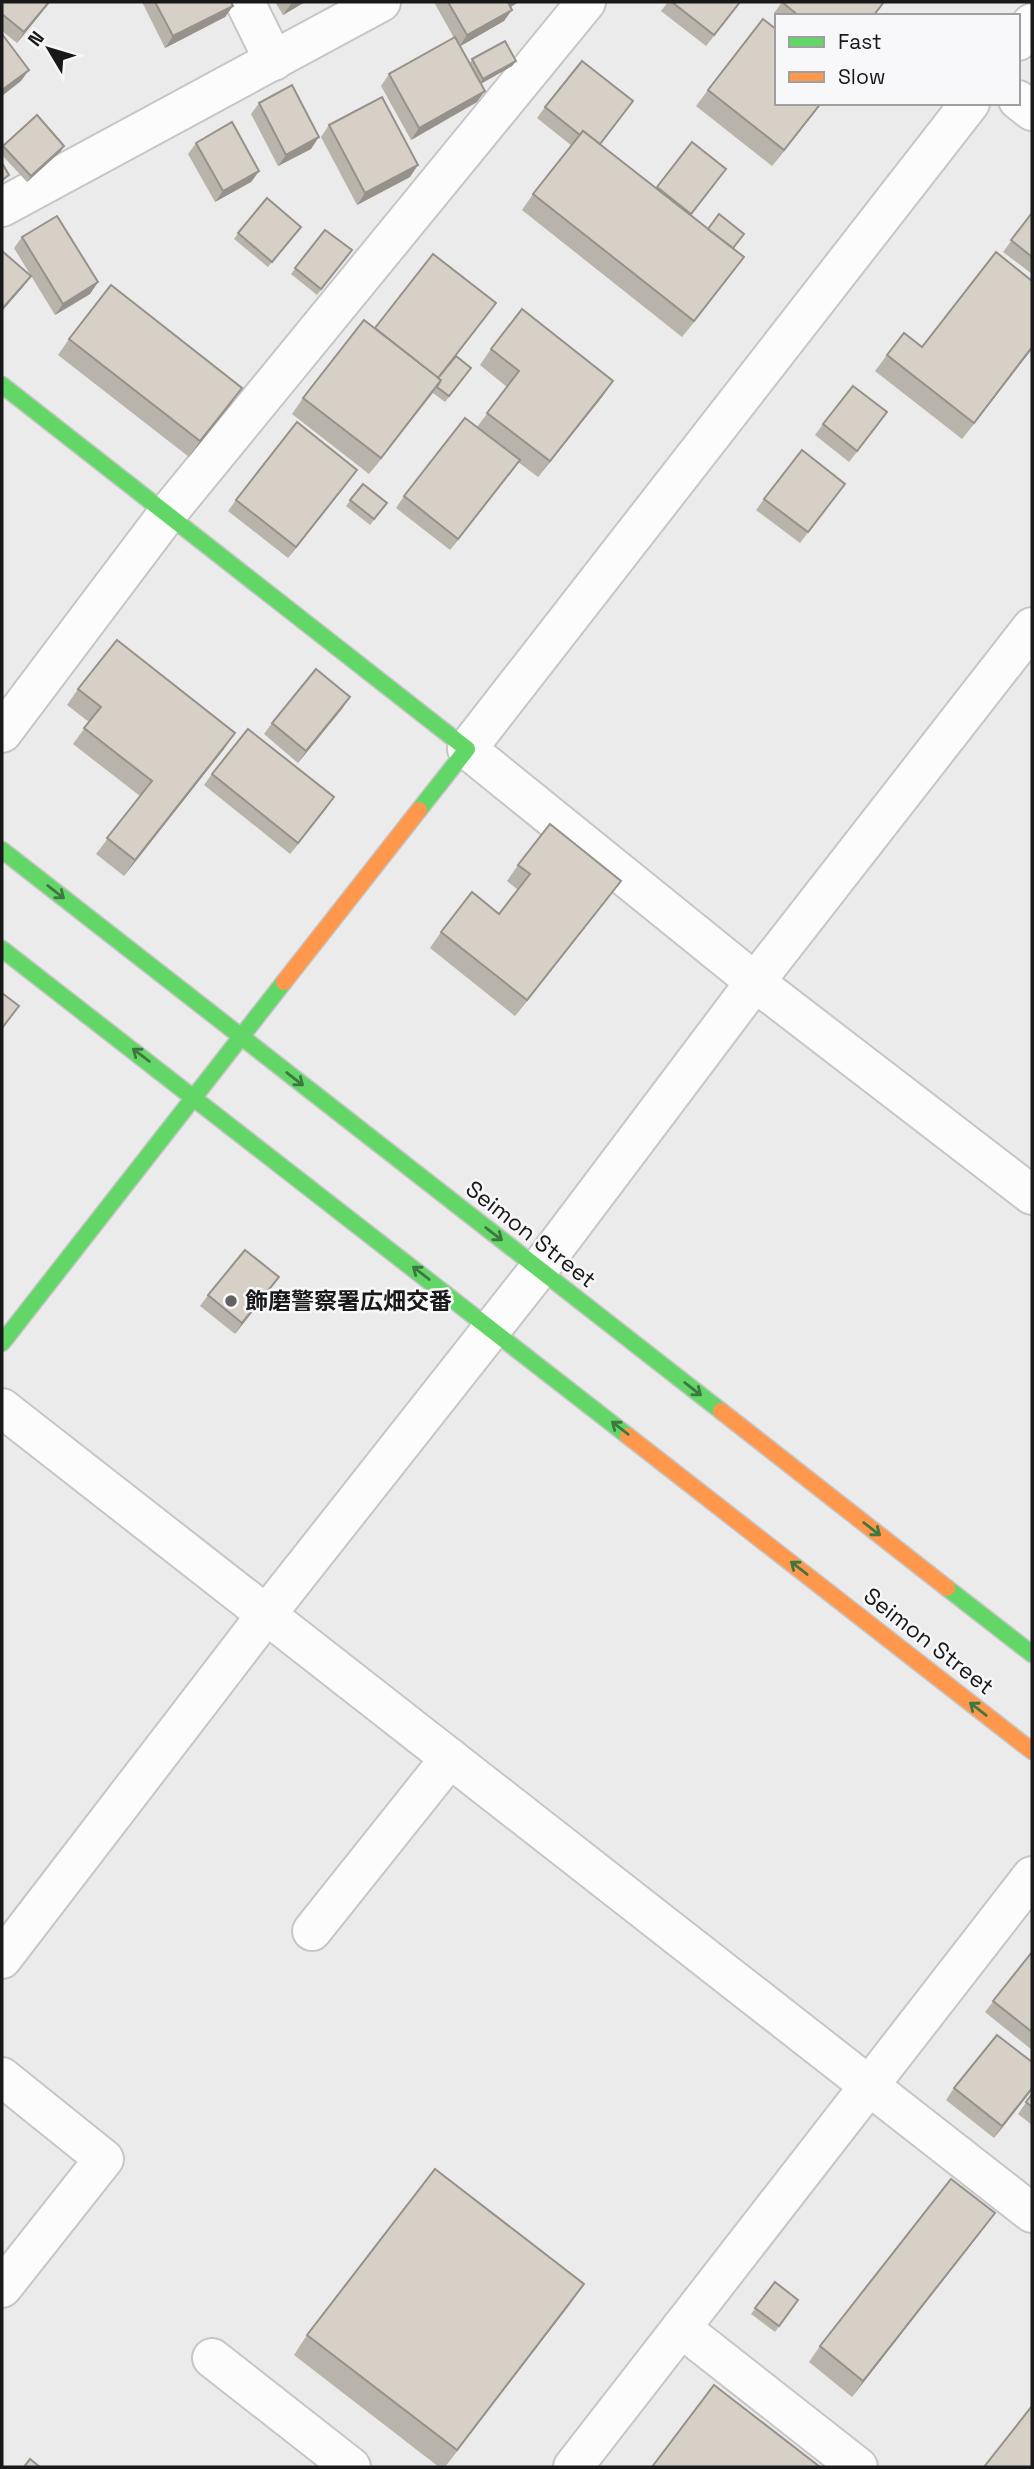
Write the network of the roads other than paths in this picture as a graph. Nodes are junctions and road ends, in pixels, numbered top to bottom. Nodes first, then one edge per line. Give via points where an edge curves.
1 (245, 2) edge
2 (382, 2) edge
3 (586, 2) edge
4 (274, 61) junction
5 (968, 105) edge
6 (2, 207) edge
7 (2, 386) edge
8 (167, 514) junction
9 (1032, 627) edge
10 (2, 733) edge
11 (467, 749) junction
12 (2, 850) edge
13 (2, 949) edge
14 (755, 982) junction
15 (241, 1037) junction
16 (195, 1096) junction
17 (1032, 1195) edge
18 (539, 1269) junction
19 (492, 1328) junction
20 (2, 1343) edge
21 (2, 1408) edge
22 (266, 1615) junction
23 (1032, 1654) edge
24 (1032, 1751) edge
25 (450, 1758) junction
26 (1032, 1876) edge
27 (312, 1931) dead end
28 (2, 1959) edge
29 (2, 2077) edge
30 (868, 2087) junction
31 (1032, 2213) edge
32 (2, 2288) edge
33 (681, 2328) junction
34 (212, 2358) dead end
35 (328, 2460) edge
36 (573, 2467) edge
37 (859, 2467) edge

1 - 4 street
2 - 4 street
3 - 8 street
4 - 6 street
5 - 11 street
7 - 8 street
8 - 10 street
8 - 11 street
9 - 14 street
11 - 14 street
11 - 15 street
12 -> 15 street, Seimon Street
16 -> 13 street, Seimon Street
14 - 17 street
14 - 18 street
15 - 16 street
15 -> 18 street, Seimon Street
19 -> 16 street, Seimon Street
16 - 20 street
18 - 19 street
18 -> 23 street, Seimon Street
19 - 22 street
24 -> 19 street, Seimon Street
21 - 22 street
22 - 25 street
22 - 28 street
25 - 27 street
25 - 30 street
26 - 30 street
29 - 32 street via 104,2159
30 - 31 street
30 - 33 street
33 - 36 street
33 - 37 street
34 - 35 street

